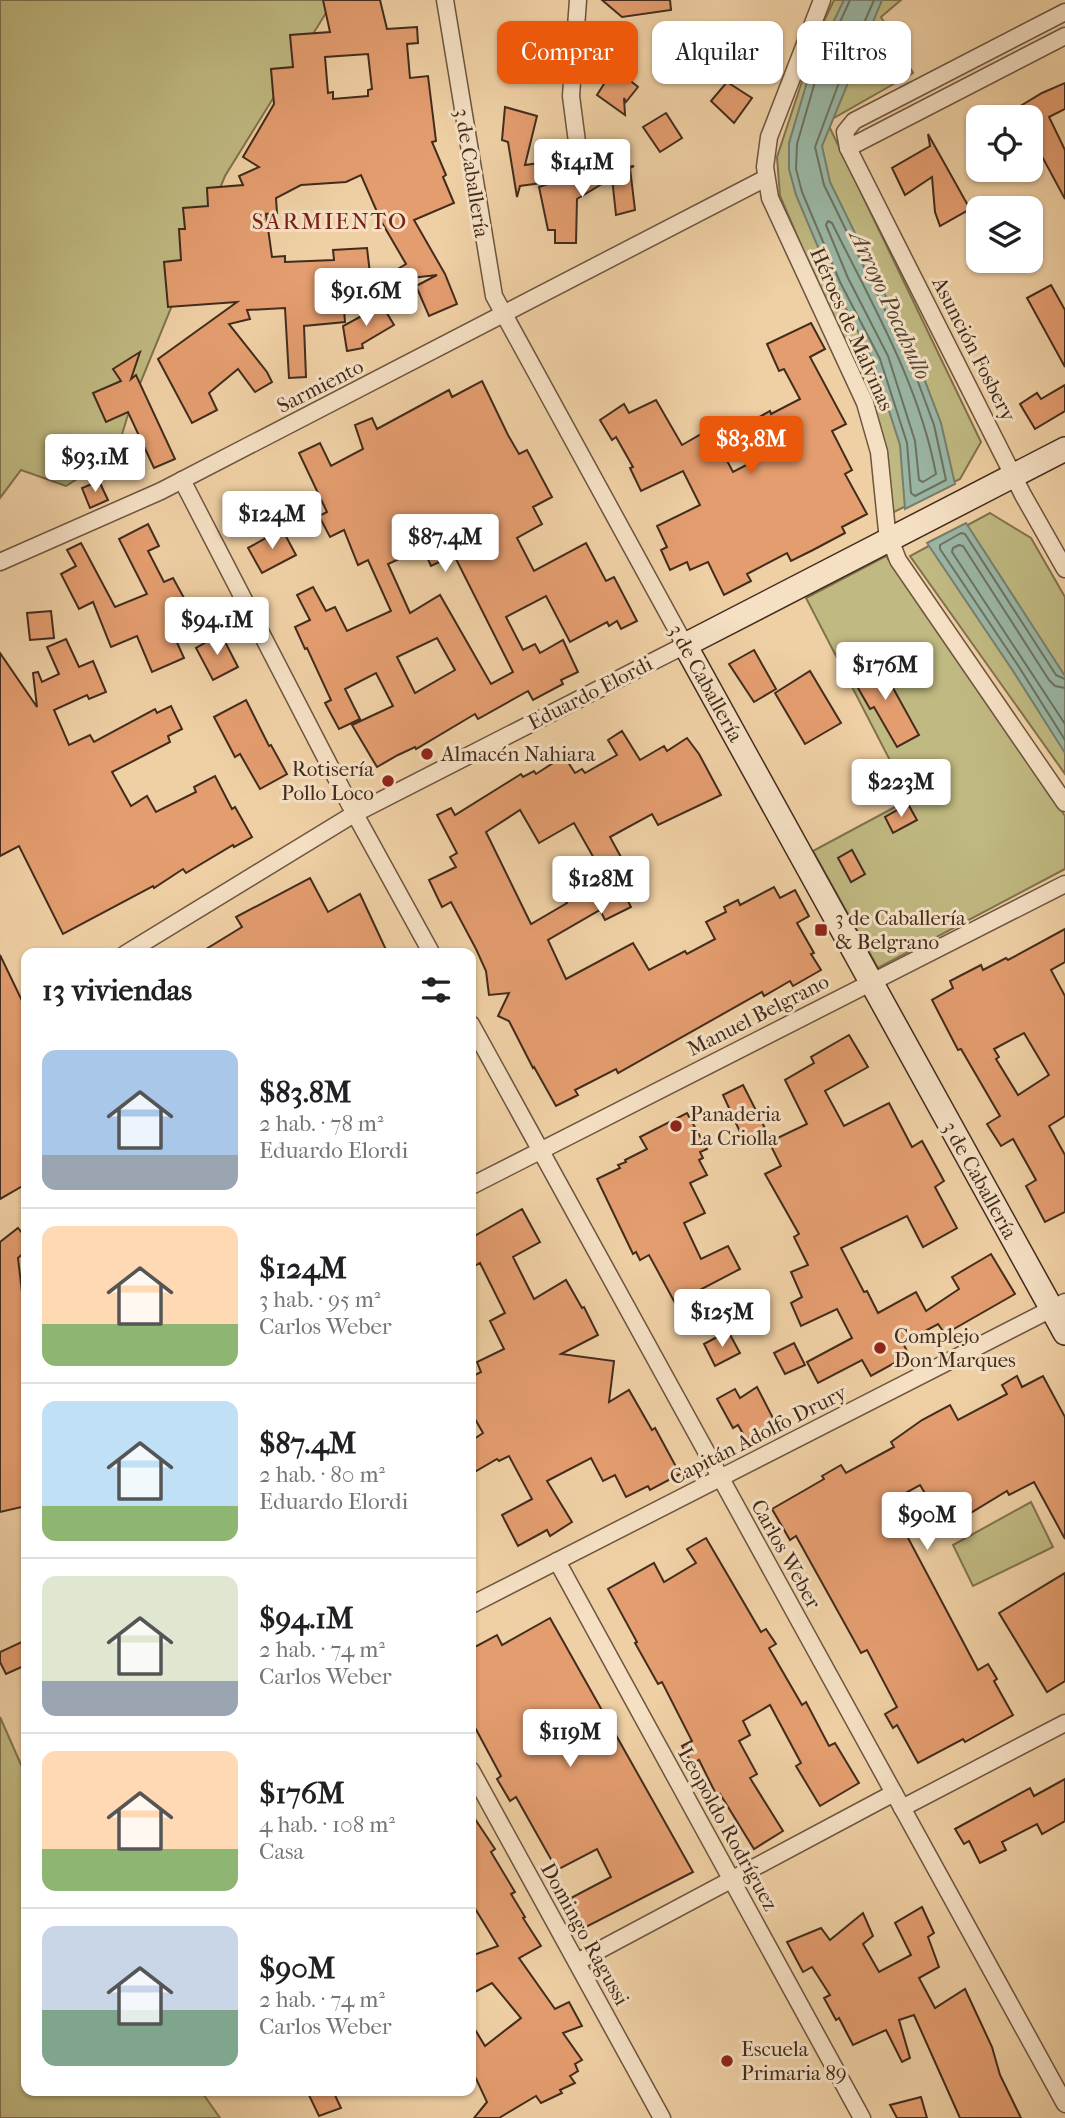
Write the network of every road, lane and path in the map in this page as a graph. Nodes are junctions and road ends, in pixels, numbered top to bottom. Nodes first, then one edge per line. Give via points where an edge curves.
1 (444, 0) edge
2 (578, 0) edge
3 (822, 0) edge
4 (1065, 12) edge
5 (1065, 36) edge
6 (577, 142) dead end
7 (848, 148) junction
8 (766, 178) junction
9 (502, 316) junction
10 (1065, 449) edge
11 (1015, 475) junction
12 (182, 480) junction
13 (899, 535) junction
14 (0, 562) edge
15 (1065, 569) edge
16 (685, 645) junction
17 (1065, 803) edge
18 (354, 814) junction
19 (1065, 884) edge
20 (135, 948) edge
21 (429, 948) edge
22 (871, 982) junction
23 (476, 1033) edge
24 (540, 1150) junction
25 (476, 1183) edge
26 (1059, 1306) edge
27 (1065, 1333) edge
28 (720, 1478) junction
29 (558, 1561) junction
30 (476, 1602) edge
31 (1065, 1723) edge
32 (476, 1779) edge
33 (898, 1801) junction
34 (732, 1880) junction
35 (577, 1962) junction
36 (1065, 2104) edge
37 (663, 2118) edge
38 (862, 2118) edge

1 - 9 street, 3 de Caballería via 489,276
2 - 6 street via 571,96
3 - 8 street, Héroes de Malvinas via 769,137
4 - 7 street via 854,121 845,132
5 - 7 street
7 - 11 street, Asunción Fosbery
8 - 9 street, Sarmiento
8 - 13 street, Héroes de Malvinas via 774,208 865,402 879,452 884,510
9 - 12 street, Sarmiento
9 - 16 street, 3 de Caballería
10 - 11 main road, Eduardo Elordi
11 - 13 main road, Eduardo Elordi
11 - 15 street, Asunción Fosbery
12 - 14 street, Sarmiento
12 - 18 street
13 - 16 main road, Eduardo Elordi
13 - 17 street, Héroes de Malvinas via 908,579
16 - 18 street, Eduardo Elordi
16 - 22 main road, 3 de Caballería
18 - 20 street, Eduardo Elordi
18 - 21 street
19 - 22 street, Manuel Belgrano
22 - 24 street, Manuel Belgrano
22 - 26 main road, 3 de Caballería
23 - 24 street, Carlos Weber
24 - 25 street, Manuel Belgrano
24 - 28 street, Carlos Weber
26 - 27 main road, 3 de Caballería
26 - 28 street, Capitán Adolfo Drury
28 - 29 street, Capitán Adolfo Drury
28 - 33 street, Carlos Weber
29 - 30 street, Capitán Adolfo Drury
29 - 34 street, Leopoldo Rodríguez
31 - 33 street
32 - 35 street, Domingo Ragussi
33 - 34 street
33 - 36 street, Carlos Weber
34 - 35 street
34 - 38 street, Leopoldo Rodríguez
35 - 37 street, Domingo Ragussi

